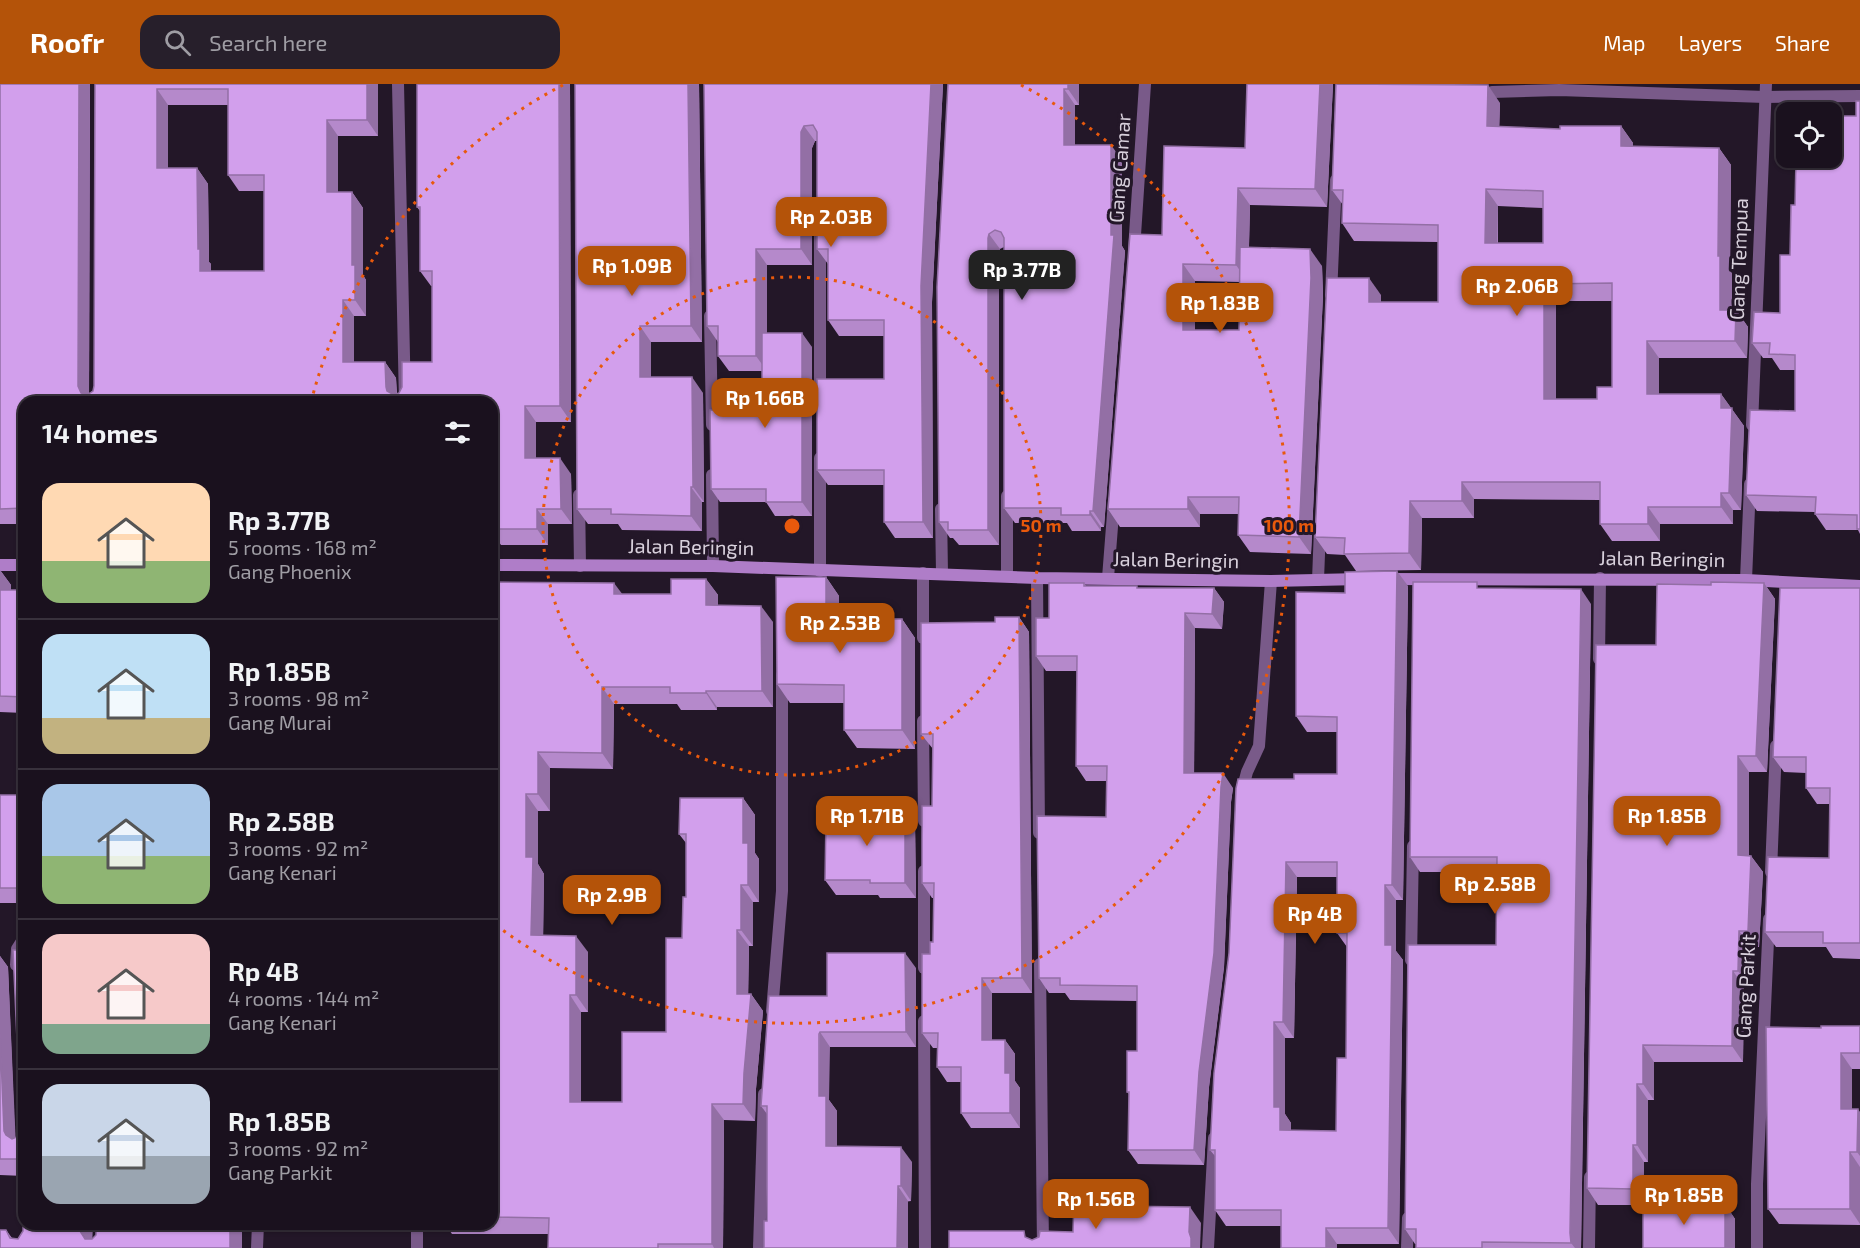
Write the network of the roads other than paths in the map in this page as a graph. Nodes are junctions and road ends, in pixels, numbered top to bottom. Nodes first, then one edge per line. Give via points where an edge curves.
1 (398, 84) edge
2 (1145, 84) edge
3 (1766, 84) edge
4 (1559, 87) edge
5 (1492, 92) dead end
6 (1860, 96) edge
7 (1766, 97) junction
8 (1337, 167) edge
9 (820, 219) edge
10 (1133, 267) edge
11 (710, 306) edge
12 (1330, 309) edge
13 (405, 396) edge
14 (820, 406) edge
15 (712, 436) edge
16 (1752, 439) edge
17 (820, 441) edge
18 (712, 459) edge
19 (1750, 474) edge
20 (579, 478) edge
21 (1007, 481) edge
22 (941, 491) edge
23 (1115, 493) edge
24 (1321, 521) edge
25 (0, 565) edge
26 (498, 565) edge
27 (18, 566) edge
28 (580, 566) junction
29 (713, 566) junction
30 (820, 571) junction
31 (923, 573) junction
32 (942, 574) junction
33 (1007, 576) junction
34 (1037, 578) junction
35 (1108, 578) junction
36 (1600, 578) junction
37 (1318, 580) junction
38 (1746, 580) junction
39 (1272, 581) junction
40 (1860, 586) edge
41 (923, 656) edge
42 (782, 664) edge
43 (1599, 674) edge
44 (923, 704) edge
45 (1777, 736) edge
46 (1239, 812) edge
47 (1413, 829) edge
48 (924, 834) edge
49 (1039, 850) edge
50 (924, 857) edge
51 (18, 948) edge
52 (1040, 956) edge
53 (1411, 973) edge
54 (16, 975) edge
55 (924, 976) edge
56 (924, 1011) edge
57 (771, 1022) edge
58 (765, 1079) edge
59 (1215, 1122) edge
60 (1591, 1164) edge
61 (1408, 1200) edge
62 (258, 1230) edge
63 (417, 1230) edge
64 (257, 1248) edge
65 (417, 1248) edge
66 (759, 1248) edge
67 (925, 1248) edge
68 (1043, 1248) edge
69 (1208, 1248) edge
70 (1407, 1248) edge
71 (1589, 1248) edge
72 (1757, 1248) edge

1 - 13 street
2 - 10 street, Gang Camar
3 - 7 street, Gang Tempua
4 - 5 street
4 - 7 street
6 - 7 street
7 - 16 street, Gang Tempua
8 - 12 street
9 - 14 street
11 - 15 street
17 - 30 street
18 - 29 street
19 - 38 street
20 - 28 street
21 - 33 street
22 - 32 street
23 - 35 street
24 - 37 street
25 - 27 street
26 - 28 street, Jalan Beringin
28 - 29 street, Jalan Beringin
29 - 30 street, Jalan Beringin via 781,575
30 - 31 street, Jalan Beringin
31 - 32 street, Jalan Beringin
31 - 41 street
32 - 33 street, Jalan Beringin
33 - 34 street, Jalan Beringin
34 - 35 street, Jalan Beringin
34 - 49 street
35 - 39 street, Jalan Beringin
36 - 37 street, Jalan Beringin via 1416,584
36 - 38 street, Jalan Beringin
36 - 43 street
37 - 39 street, Jalan Beringin
38 - 40 street, Jalan Beringin via 1783,588
39 - 46 street via 1259,746 1242,788
42 - 57 street via 783,891
44 - 48 street
45 - 72 street, Gang Parkit
47 - 53 street
50 - 55 street
51 - 54 street
52 - 68 street
56 - 67 street
58 - 66 street
59 - 69 street
60 - 71 street
61 - 70 street
62 - 64 street
63 - 65 street

